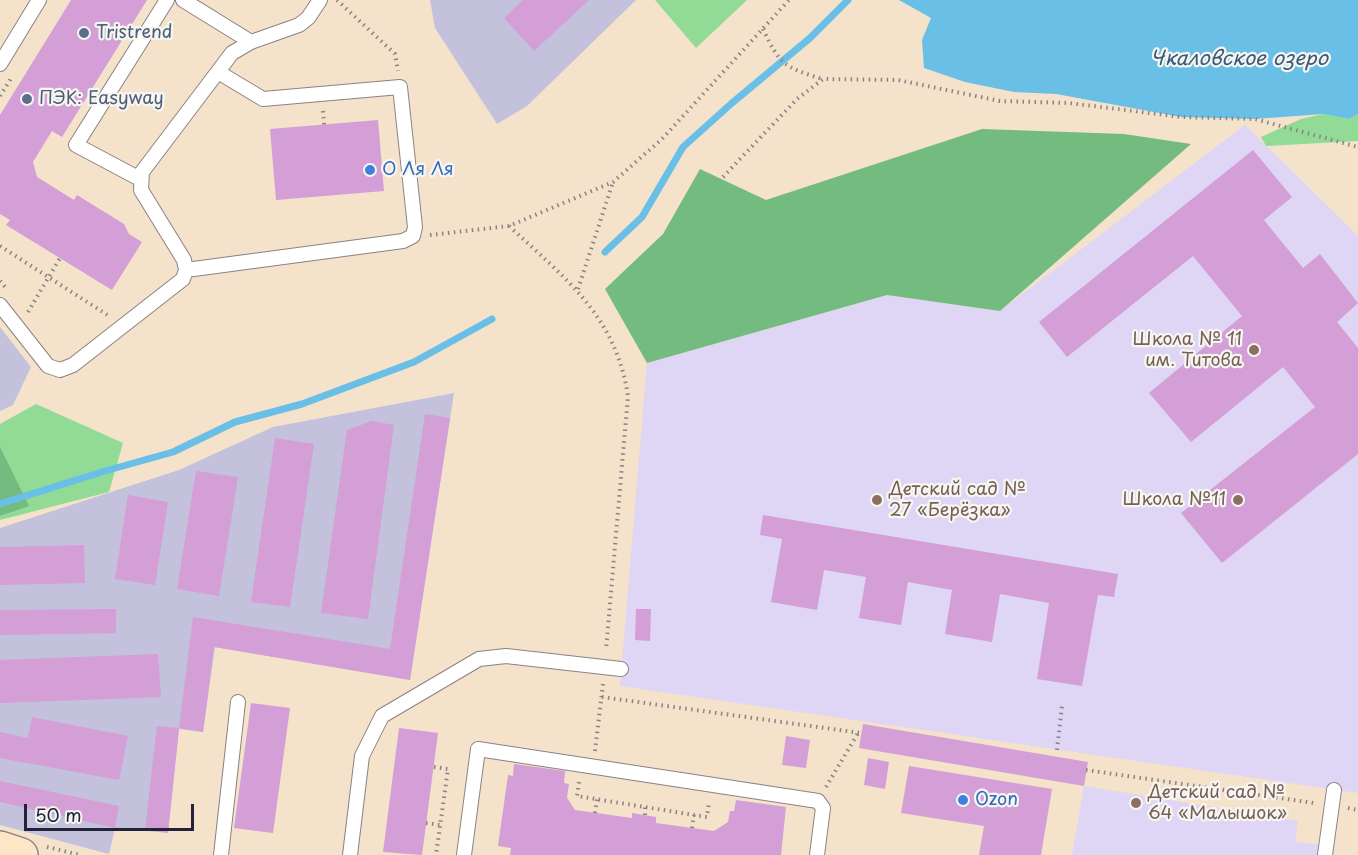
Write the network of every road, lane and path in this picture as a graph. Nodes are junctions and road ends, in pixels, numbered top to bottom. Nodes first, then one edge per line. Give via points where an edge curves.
1 (39, 0) edge
2 (167, 0) edge
3 (183, 0) edge
4 (320, 0) edge
5 (337, 0) edge
6 (789, 0) edge
7 (762, 29) junction
8 (251, 42) junction
9 (0, 64) edge
10 (218, 72) junction
11 (822, 79) junction
12 (400, 87) junction
13 (1358, 147) edge
14 (723, 177) dead end
15 (140, 179) junction
16 (613, 182) junction
17 (509, 226) junction
18 (431, 244) dead end
19 (0, 246) edge
20 (60, 258) dead end
21 (186, 270) junction
22 (48, 279) junction
23 (578, 289) junction
24 (0, 305) edge
25 (27, 314) dead end
26 (124, 327) junction
27 (605, 668) junction
28 (621, 669) dead end
29 (602, 697) junction
30 (238, 702) dead end
31 (1062, 706) dead end
32 (1057, 750) dead end
33 (434, 766) dead end
34 (593, 767) junction
35 (1086, 770) dead end
36 (1334, 790) dead end
37 (597, 799) dead end
38 (818, 801) junction
39 (1332, 806) junction
40 (645, 807) dead end
41 (1358, 810) edge
42 (595, 813) dead end
43 (645, 815) dead end
44 (694, 815) dead end
45 (426, 823) dead end
46 (440, 825) junction
47 (692, 828) dead end
48 (0, 848) edge
49 (21, 855) edge
50 (221, 855) edge
51 (350, 855) edge
52 (436, 855) edge
53 (464, 855) edge
54 (817, 855) edge
55 (1325, 855) edge

1 - 9 lane
2 - 15 lane via 76,145
3 - 8 lane
4 - 8 lane via 299,25
5 - 12 path via 395,54
6 - 7 path
7 - 11 path via 775,55 790,69
7 - 16 path via 662,139
8 - 10 lane via 232,53
10 - 12 lane via 263,99
10 - 15 lane
11 - 13 path via 898,80 1000,101 1069,103 1181,117 1255,119
11 - 14 path via 797,99
12 - 21 lane via 413,236 403,241
15 - 21 lane via 141,190 184,260
16 - 17 path
16 - 23 path
17 - 18 path via 433,237
17 - 23 path
19 - 22 path
20 - 22 path
21 - 26 lane via 183,279
22 - 25 path
22 - 26 path
23 - 27 path via 617,350 628,396
24 - 26 lane via 48,366 60,370
27 - 28 lane
27 - 29 path
27 - 51 lane via 506,656 479,658 382,716 362,756
29 - 34 path
29 - 38 path via 860,733
30 - 50 lane
31 - 32 path
33 - 46 path via 447,769
34 - 38 lane
34 - 53 lane via 478,749
35 - 39 path
36 - 39 lane
37 - 42 path
38 - 54 lane via 823,808
39 - 41 path
39 - 55 lane
40 - 43 path
44 - 47 path
45 - 46 path
46 - 52 path
48 - 49 street

